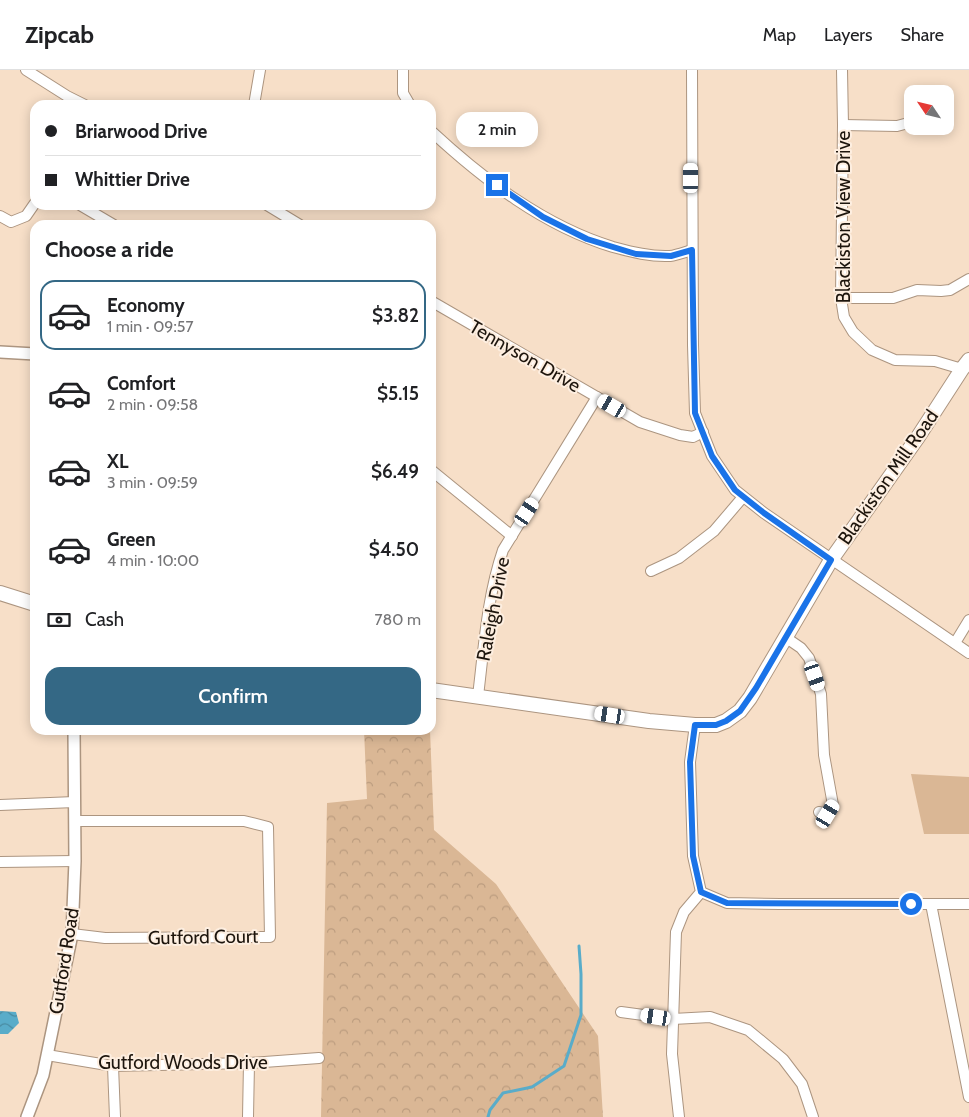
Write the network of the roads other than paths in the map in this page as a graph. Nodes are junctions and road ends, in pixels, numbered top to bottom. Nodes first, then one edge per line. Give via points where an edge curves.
1 (26, 70) edge
2 (260, 70) edge
3 (403, 70) edge
4 (692, 70) edge
5 (842, 70) edge
6 (76, 100) edge
7 (255, 100) edge
8 (407, 100) edge
9 (844, 124) junction
10 (904, 124) edge
11 (436, 136) edge
12 (30, 210) edge
13 (88, 210) edge
14 (275, 210) edge
15 (0, 216) edge
16 (106, 220) edge
17 (292, 220) edge
18 (692, 250) junction
19 (969, 279) edge
20 (841, 298) junction
21 (436, 304) edge
22 (0, 352) edge
23 (30, 354) edge
24 (965, 364) edge
25 (597, 397) junction
26 (703, 432) junction
27 (436, 474) edge
28 (743, 497) junction
29 (512, 536) junction
30 (831, 560) junction
31 (651, 571) dead end
32 (0, 594) edge
33 (30, 603) edge
34 (969, 620) edge
35 (785, 637) junction
36 (954, 643) junction
37 (969, 653) edge
38 (436, 691) edge
39 (478, 696) junction
40 (695, 725) junction
41 (74, 735) edge
42 (75, 802) junction
43 (0, 804) edge
44 (819, 812) dead end
45 (75, 821) junction
46 (0, 862) edge
47 (75, 862) junction
48 (701, 892) junction
49 (931, 904) junction
50 (969, 904) edge
51 (72, 934) junction
52 (620, 1012) dead end
53 (673, 1019) junction
54 (47, 1055) junction
55 (319, 1058) dead end
56 (249, 1063) junction
57 (113, 1066) junction
58 (966, 1066) edge
59 (969, 1097) edge
60 (27, 1117) edge
61 (115, 1117) edge
62 (248, 1117) edge
63 (678, 1117) edge
64 (813, 1117) edge

1 - 6 street
2 - 7 street
3 - 8 street via 403,93
4 - 18 street
5 - 9 street, Blackiston View Drive
9 - 10 street
9 - 20 street, Blackiston View Drive
11 - 18 street via 467,164 535,212 587,239 636,254 671,256
12 - 15 street via 26,216 11,222
13 - 16 street
14 - 17 street
18 - 26 street via 695,413
19 - 20 street via 950,290 918,290 893,298
20 - 24 street, Blackiston View Drive via 844,317 853,332 872,350 895,360
21 - 25 street, Tennyson Drive
22 - 23 street
24 - 30 main road, Blackiston Mill Road
25 - 26 street, Tennyson Drive via 640,422 680,435 693,437
25 - 29 street, Raleigh Drive
26 - 28 street via 712,456
27 - 29 street
28 - 30 street
28 - 31 street via 714,531 679,558
29 - 39 street, Raleigh Drive via 496,570
30 - 35 main road, Blackiston Mill Road
30 - 36 street
32 - 33 main road
34 - 36 street
35 - 40 main road, Blackiston Mill Road via 740,711 716,725
35 - 44 street via 801,648 808,658 821,694 824,755 833,805 828,814
36 - 37 street
38 - 39 main road, Blackiston Mill Road
39 - 40 main road, Blackiston Mill Road
40 - 48 street via 690,762 693,856
41 - 42 street, Gutford Road
42 - 43 street
42 - 45 street, Gutford Road
45 - 47 street, Gutford Road
45 - 51 street, Gutford Court via 244,822 268,827 270,937 105,938
46 - 47 street
47 - 51 street, Gutford Road
48 - 49 street via 727,903
48 - 53 street via 684,912 676,932
49 - 50 street
49 - 58 street
51 - 54 street, Gutford Road
52 - 53 street
53 - 63 street via 672,1054
53 - 64 street via 710,1018 748,1030 783,1059 802,1084
54 - 57 street, Gutford Woods Drive
54 - 60 street, Gutford Road
55 - 56 street, Gutford Woods Drive
56 - 57 street, Gutford Woods Drive
56 - 62 street
57 - 61 street
58 - 59 street

